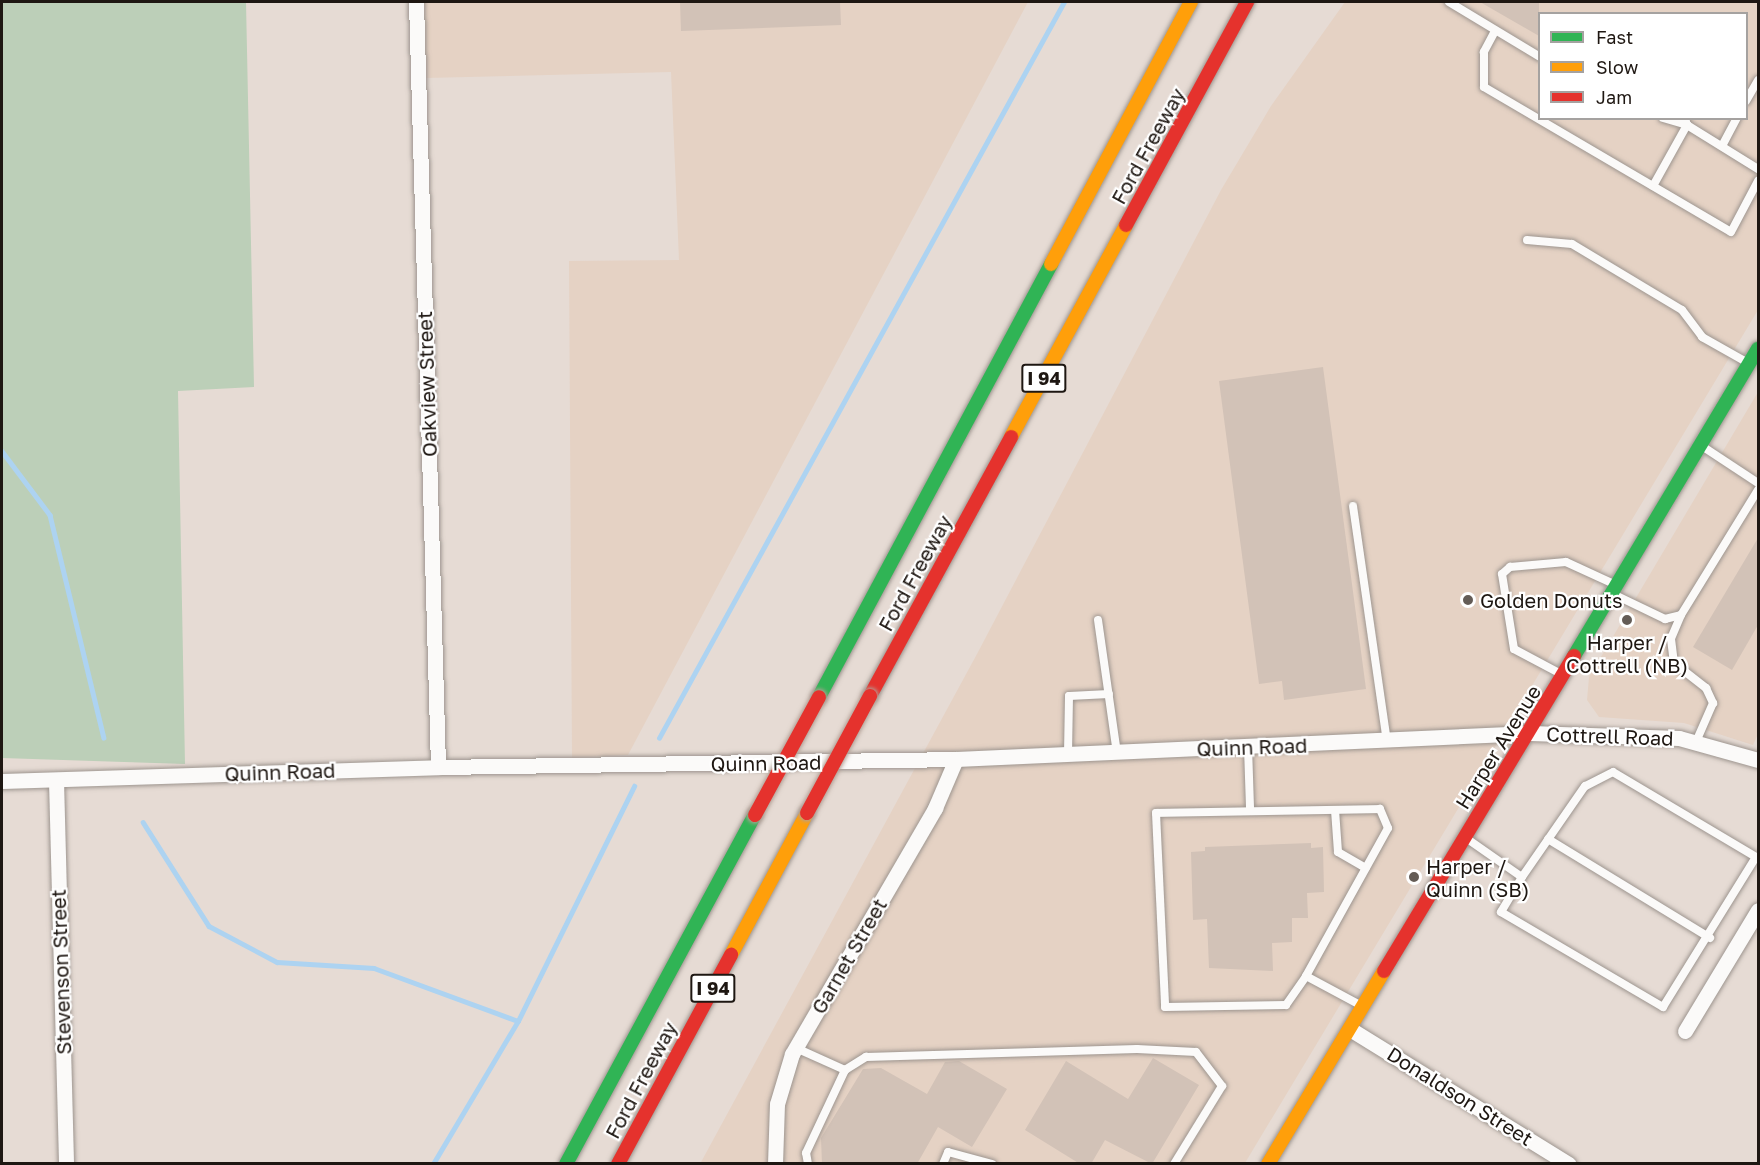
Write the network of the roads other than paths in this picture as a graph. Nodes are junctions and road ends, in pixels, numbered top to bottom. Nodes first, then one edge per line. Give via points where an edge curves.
1 (416, 2) edge
2 (1191, 2) edge
3 (1247, 2) edge
4 (1449, 2) edge
5 (1495, 31) junction
6 (1538, 56) edge
7 (1758, 80) edge
8 (1748, 98) edge
9 (1538, 119) edge
10 (1540, 120) edge
11 (1736, 120) edge
12 (1686, 122) edge
13 (1722, 146) junction
14 (1758, 169) edge
15 (1758, 181) edge
16 (1653, 186) junction
17 (1527, 240) dead end
18 (1758, 349) edge
19 (1749, 364) junction
20 (1701, 445) junction
21 (1758, 483) edge
22 (1758, 490) edge
23 (1353, 506) dead end
24 (1616, 590) junction
25 (1681, 615) junction
26 (1098, 620) dead end
27 (1564, 676) junction
28 (1109, 694) junction
29 (1530, 733) junction
30 (1387, 741) junction
31 (1696, 742) junction
32 (1248, 747) junction
33 (1117, 753) junction
34 (1068, 754) junction
35 (956, 759) junction
36 (1758, 760) edge
37 (438, 767) junction
38 (56, 780) junction
39 (2, 781) edge
40 (1250, 808) junction
41 (1335, 810) junction
42 (1465, 838) junction
43 (1548, 839) junction
44 (1366, 868) junction
45 (1522, 877) junction
46 (1758, 910) edge
47 (1710, 938) junction
48 (1306, 976) junction
49 (1364, 1007) junction
50 (1350, 1029) junction
51 (1685, 1031) dead end
52 (796, 1048) junction
53 (845, 1070) junction
54 (66, 1164) edge
55 (566, 1164) edge
56 (618, 1164) edge
57 (775, 1164) edge
58 (808, 1164) edge
59 (942, 1164) edge
60 (992, 1164) edge
61 (1174, 1164) edge
62 (1268, 1164) edge
63 (1569, 1164) edge

1 - 37 street, Oakview Street
2 - 55 main road, Ford Freeway / I 94, bridge
3 - 56 main road, Ford Freeway / I 94, bridge
4 - 5 lane
5 - 6 lane
5 - 9 lane via 1484,52 1484,87
7 - 8 lane
10 - 16 lane
11 - 13 lane
12 - 13 lane
12 - 16 lane
13 - 14 lane
15 - 16 lane via 1731,232
17 - 19 lane via 1572,244 1682,310 1702,337
18 - 19 main road, Harper Avenue
19 - 20 main road, Harper Avenue
20 - 21 lane
20 - 24 main road, Harper Avenue
22 - 25 lane
23 - 30 lane
24 - 25 lane via 1665,619
24 - 27 main road, Harper Avenue
24 - 27 lane via 1566,562 1510,567 1502,574 1514,649
25 - 31 lane via 1671,639 1674,663 1706,688 1713,703
26 - 28 lane
27 - 29 main road, Harper Avenue
28 - 33 lane
28 - 34 lane via 1069,696
29 - 30 street, Quinn Road
29 - 31 street, Cottrell Road via 1637,734
29 - 42 main road, Harper Avenue
30 - 32 street, Quinn Road
31 - 36 street, Cottrell Road
32 - 33 street, Quinn Road
32 - 40 lane
33 - 34 street, Quinn Road
34 - 35 street, Quinn Road
35 - 37 street, Quinn Road
35 - 52 street, Garnet Street via 935,808
37 - 38 street, Quinn Road
38 - 39 street, Quinn Road
38 - 54 street, Stevenson Street
40 - 41 lane
40 - 48 lane via 1156,813 1165,1007 1286,1005
41 - 44 lane via 1338,852
41 - 44 lane via 1380,809 1388,828
42 - 45 lane
42 - 49 main road, Harper Avenue
43 - 45 lane
43 - 47 lane
43 - 47 lane via 1585,786 1613,772 1756,858
44 - 48 lane
45 - 47 lane via 1502,912 1663,1007
46 - 51 street
48 - 49 lane
49 - 50 main road, Harper Avenue
50 - 62 main road, Harper Avenue
50 - 63 street, Donaldson Street
52 - 53 lane
52 - 57 street, Garnet Street via 777,1104
53 - 58 lane via 806,1153
53 - 61 lane via 866,1057 1137,1049 1196,1052 1222,1086
59 - 60 lane via 948,1152

